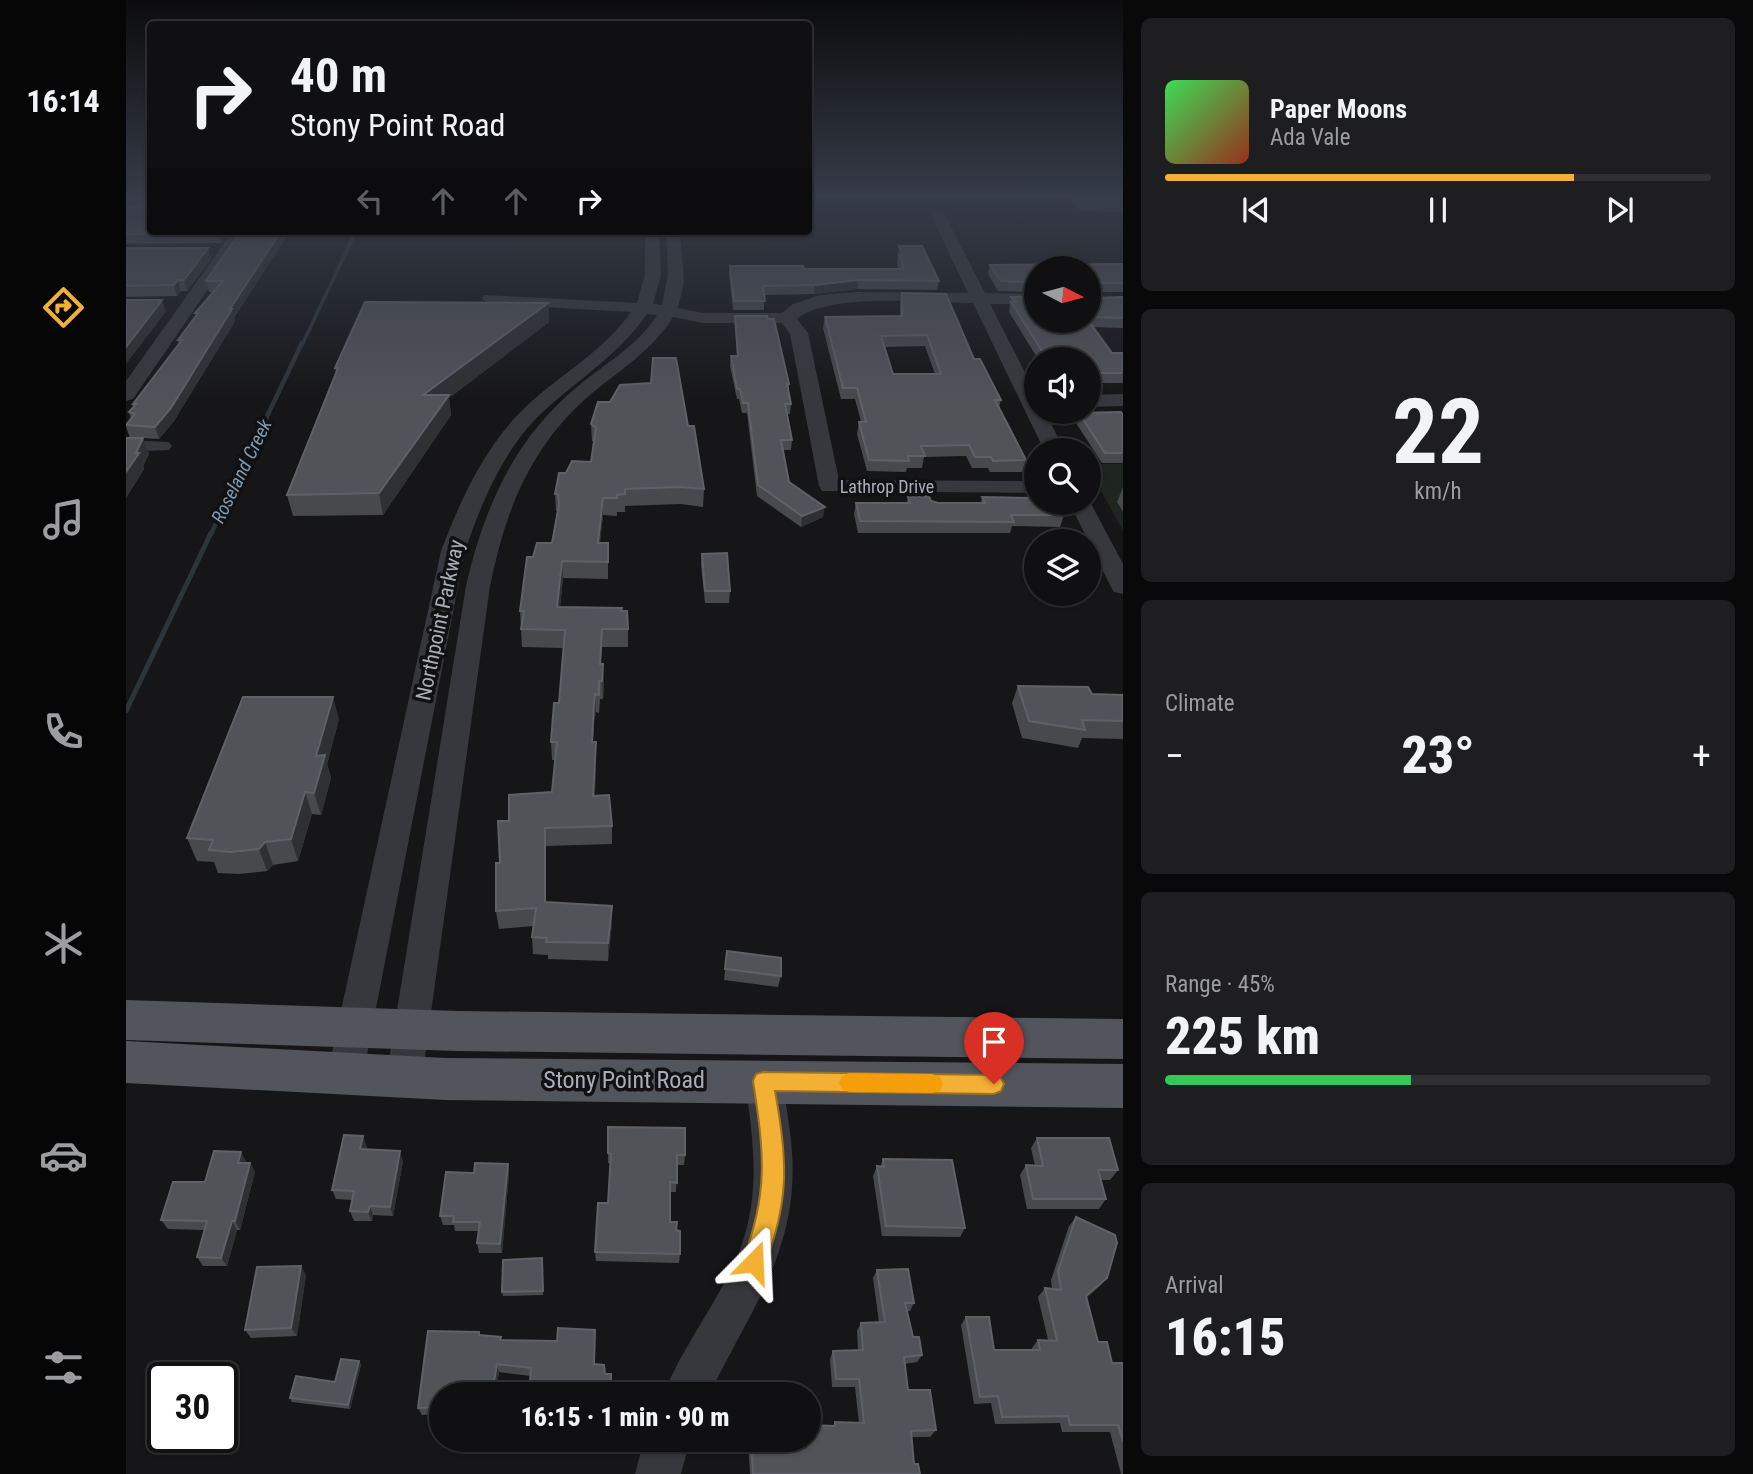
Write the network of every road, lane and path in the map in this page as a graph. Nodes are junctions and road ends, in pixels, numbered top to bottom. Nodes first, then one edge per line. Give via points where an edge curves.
1 (217, 264) edge
2 (652, 264) edge
3 (675, 264) edge
4 (961, 264) edge
5 (490, 299) dead end
6 (978, 299) junction
7 (1024, 299) edge
8 (164, 304) edge
9 (190, 304) junction
10 (656, 309) junction
11 (787, 318) junction
12 (135, 368) edge
13 (1024, 383) edge
14 (126, 395) edge
15 (1123, 400) edge
16 (1101, 401) edge
17 (126, 446) edge
18 (162, 446) dead end
19 (1024, 488) edge
20 (1087, 515) edge
21 (1123, 587) edge
22 (126, 1020) edge
23 (356, 1028) junction
24 (411, 1030) junction
25 (1123, 1039) edge
26 (126, 1062) edge
27 (345, 1075) junction
28 (404, 1078) junction
29 (763, 1081) junction
30 (1123, 1086) edge
31 (692, 1382) edge
32 (664, 1452) edge
33 (658, 1474) edge

1 - 9 street
2 - 10 street, Northpoint Parkway
3 - 10 street, Northpoint Parkway via 676,286
4 - 6 street
5 - 10 street
6 - 7 street
6 - 11 street via 820,300
6 - 13 street
8 - 9 street
9 - 12 street
10 - 11 street via 724,320
10 - 23 street, Northpoint Parkway via 524,420 493,461 465,514 450,564
10 - 24 street, Northpoint Parkway via 657,328 641,346 590,385 540,435 491,526
11 - 19 street, Lathrop Drive via 799,333 831,486
12 - 14 street
15 - 16 street
17 - 18 street
20 - 21 street
22 - 23 main road
23 - 24 main road
23 - 27 street, Northpoint Parkway
24 - 25 main road
24 - 28 street, Northpoint Parkway
26 - 27 main road, Stony Point Road
27 - 28 main road, Stony Point Road
28 - 29 main road, Stony Point Road
29 - 30 main road, Stony Point Road
29 - 31 street via 772,1135 773,1194 768,1225 747,1279
32 - 33 street

